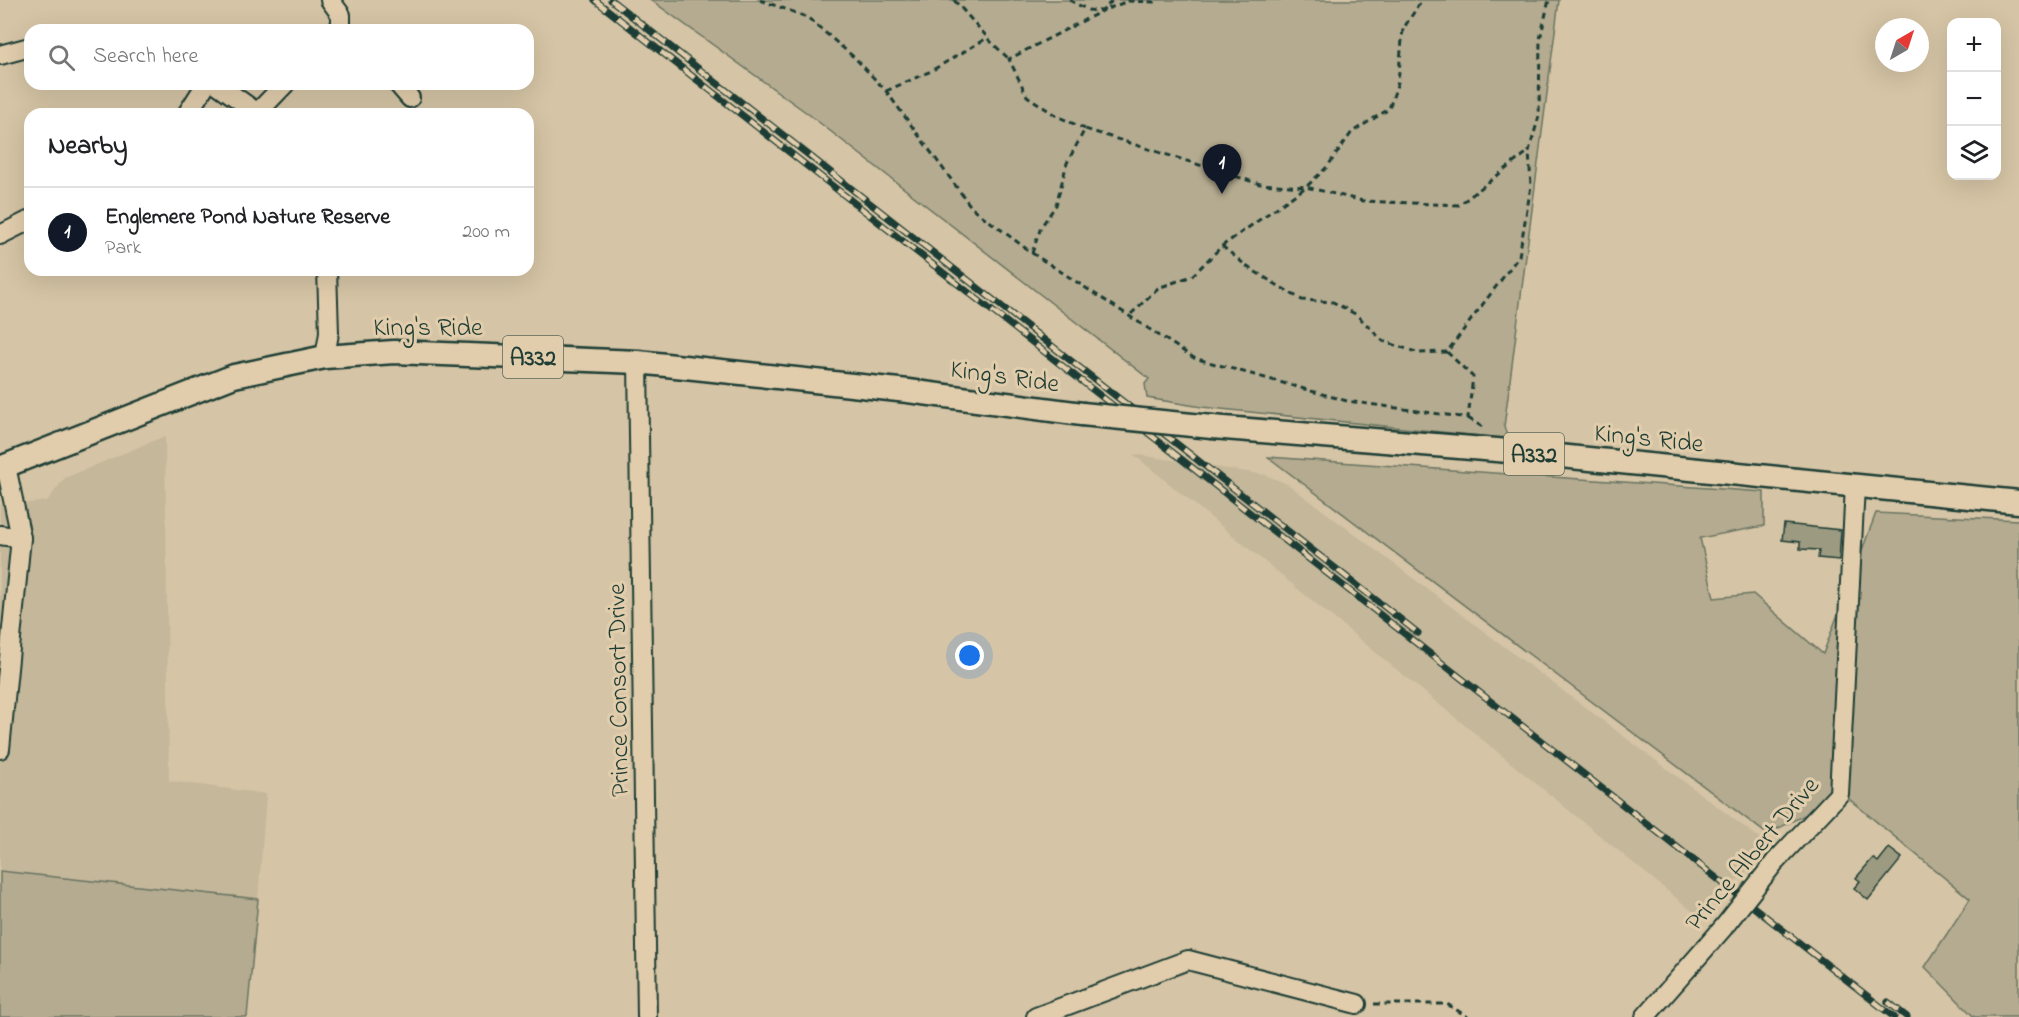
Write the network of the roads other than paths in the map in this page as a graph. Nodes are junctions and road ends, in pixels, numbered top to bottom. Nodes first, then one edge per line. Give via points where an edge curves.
1 (330, 0) edge
2 (343, 24) edge
3 (24, 49) edge
4 (0, 55) edge
5 (202, 90) edge
6 (226, 90) edge
7 (280, 90) edge
8 (403, 90) edge
9 (410, 99) dead end
10 (191, 108) edge
11 (252, 108) edge
12 (263, 108) edge
13 (24, 223) edge
14 (0, 235) edge
15 (327, 276) edge
16 (325, 357) junction
17 (638, 362) junction
18 (3, 467) edge
19 (1855, 486) junction
20 (2019, 502) edge
21 (0, 535) edge
22 (21, 538) junction
23 (0, 749) edge
24 (1357, 1004) road end
25 (647, 1017) edge
26 (1036, 1017) edge
27 (1646, 1017) edge

1 - 2 street
3 - 4 street
5 - 10 street
6 - 11 street
7 - 12 street
8 - 9 street
13 - 14 street
15 - 16 street via 329,333
16 - 17 main road, King's Ride / A332 via 394,352
16 - 18 main road, King's Ride / A332 via 234,376
17 - 19 main road, King's Ride / A332, bridge via 1082,414
17 - 25 street, Prince Consort Drive
18 - 22 street
19 - 20 main road, King's Ride / A332
19 - 27 street, Prince Albert Drive, bridge via 1839,794 1775,862
21 - 22 street
22 - 23 street
24 - 26 street via 1188,960

